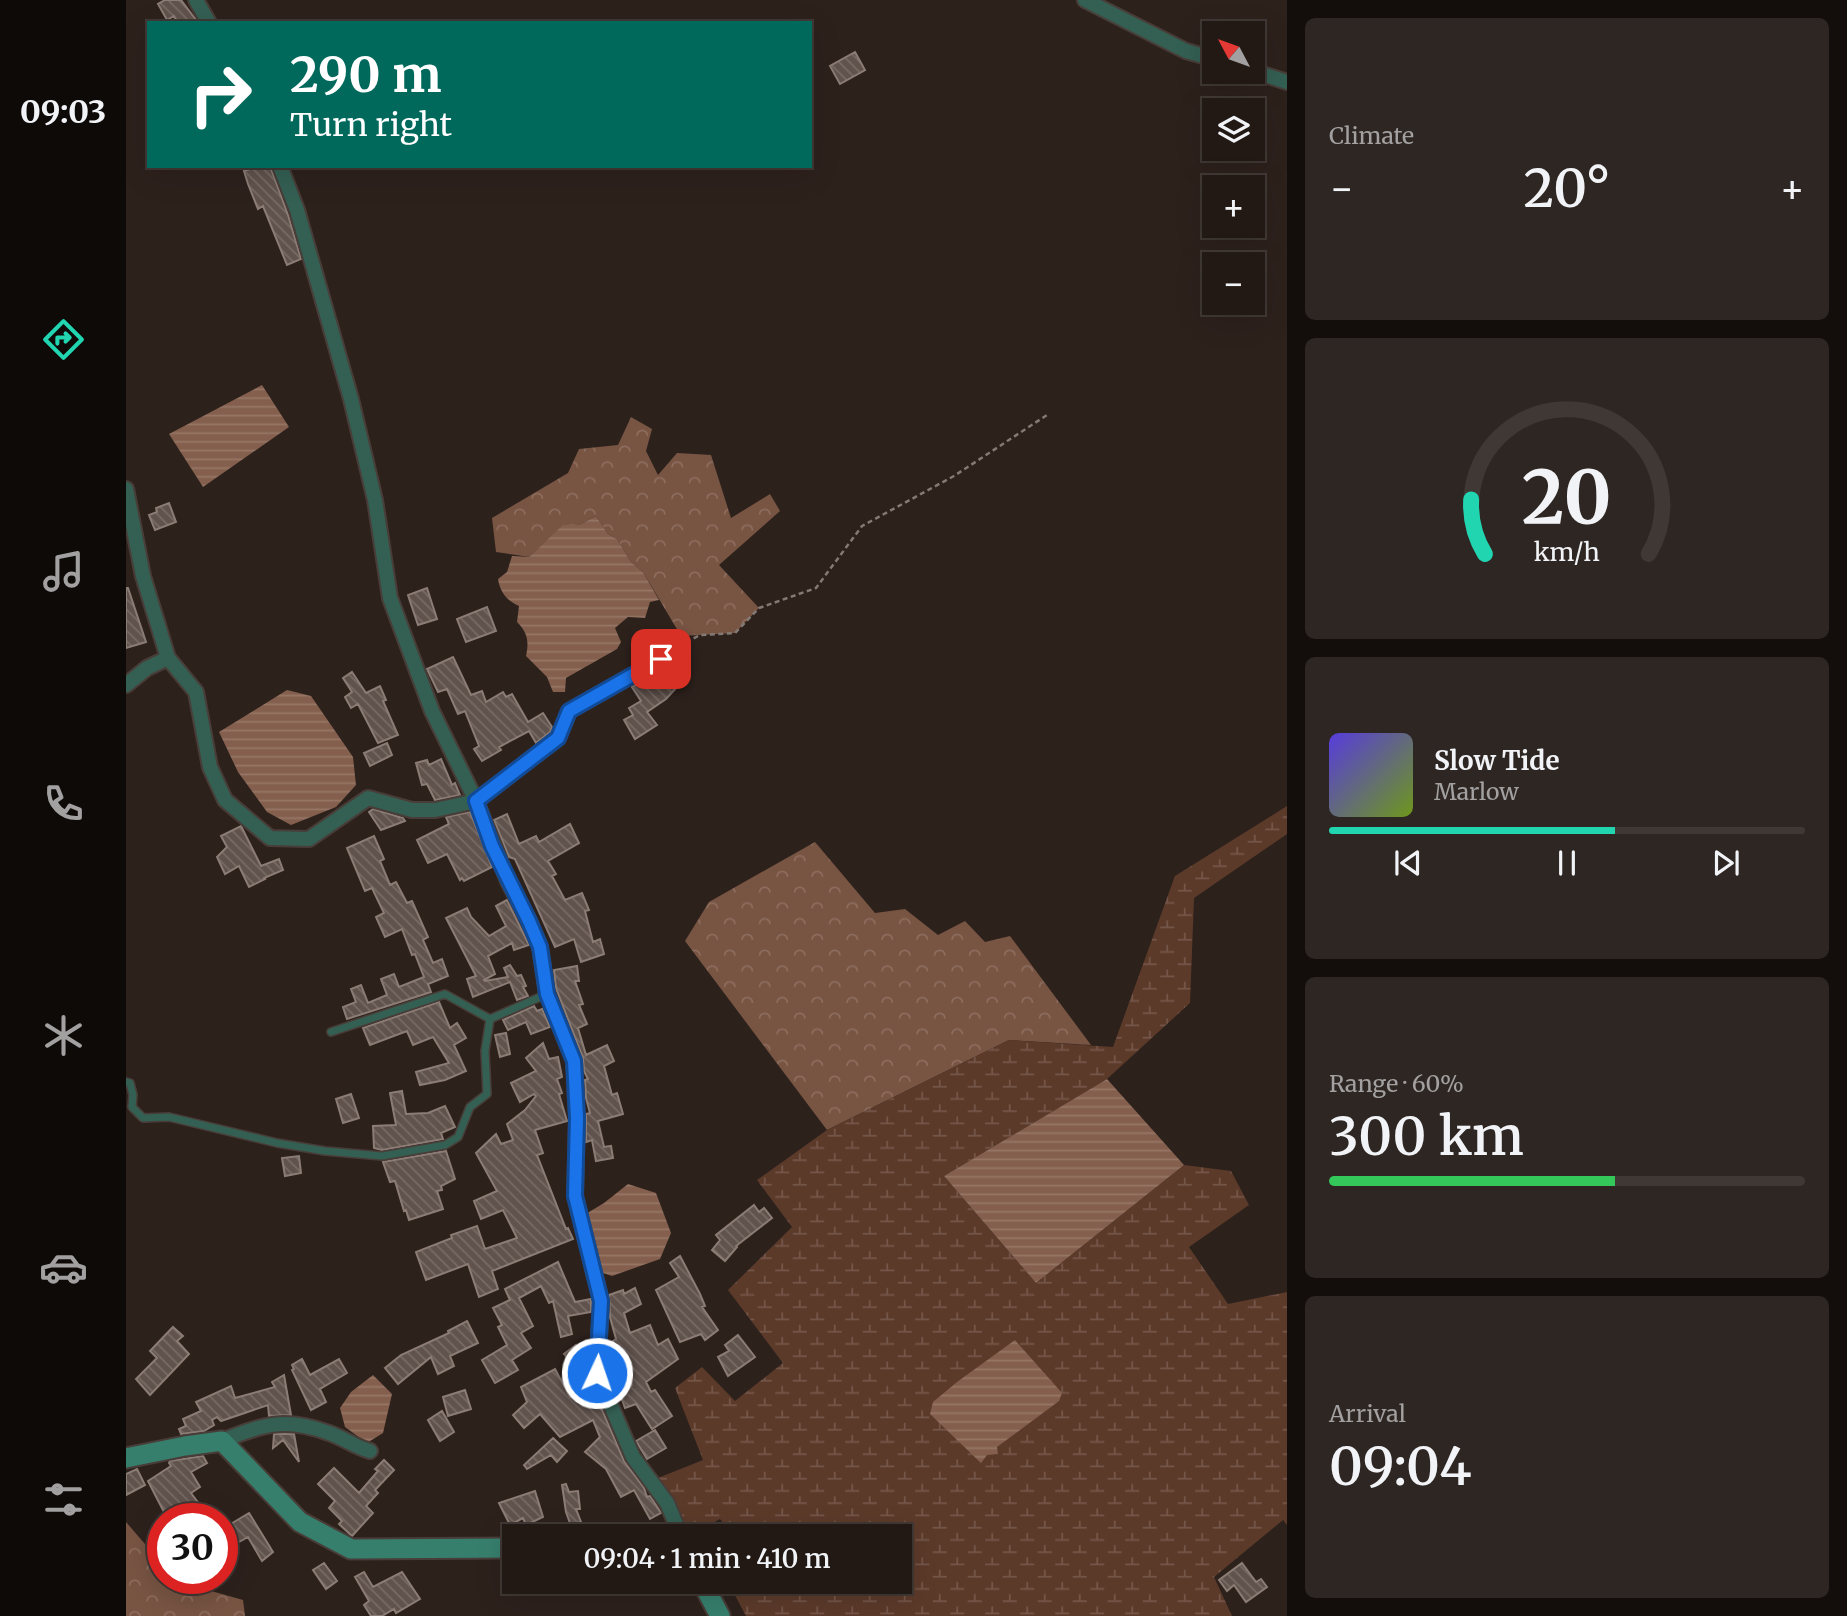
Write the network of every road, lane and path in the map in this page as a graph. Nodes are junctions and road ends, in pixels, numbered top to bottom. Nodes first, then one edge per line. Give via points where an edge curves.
1 (196, 0) edge
2 (1086, 0) edge
3 (208, 21) edge
4 (1202, 56) edge
5 (1265, 75) edge
6 (1287, 82) edge
7 (281, 168) edge
8 (1047, 415) dead end
9 (126, 489) edge
10 (168, 658) junction
11 (661, 659) joint
12 (126, 685) edge
13 (476, 801) junction
14 (547, 994) junction
15 (490, 1019) junction
16 (331, 1032) dead end
17 (126, 1082) edge
18 (222, 1441) junction
19 (370, 1451) dead end
20 (126, 1458) edge
21 (676, 1524) edge
22 (502, 1548) edge
23 (708, 1594) edge
24 (720, 1616) edge

1 - 3 street
2 - 4 street
5 - 6 street
7 - 13 street via 298,211 351,399 375,500 390,598 432,711
8 - 11 path via 954,476 862,526 816,589 759,608 735,634 700,635
9 - 10 street via 143,576
10 - 12 street
10 - 13 street via 196,692 210,767 225,800 270,838 309,839 368,799 412,810
11 - 13 street via 569,711 558,738
13 - 14 street via 540,947
14 - 15 lane
14 - 21 street via 574,1061 575,1196 601,1301 597,1373 633,1457 667,1503
15 - 16 lane via 445,994
15 - 17 lane via 485,1051 487,1094 470,1107 458,1137 445,1145 407,1153 382,1156 325,1151 169,1117 143,1118 132,1107 133,1095
18 - 19 street via 283,1422 330,1433
18 - 20 street
18 - 22 street via 300,1522 351,1549
23 - 24 street

